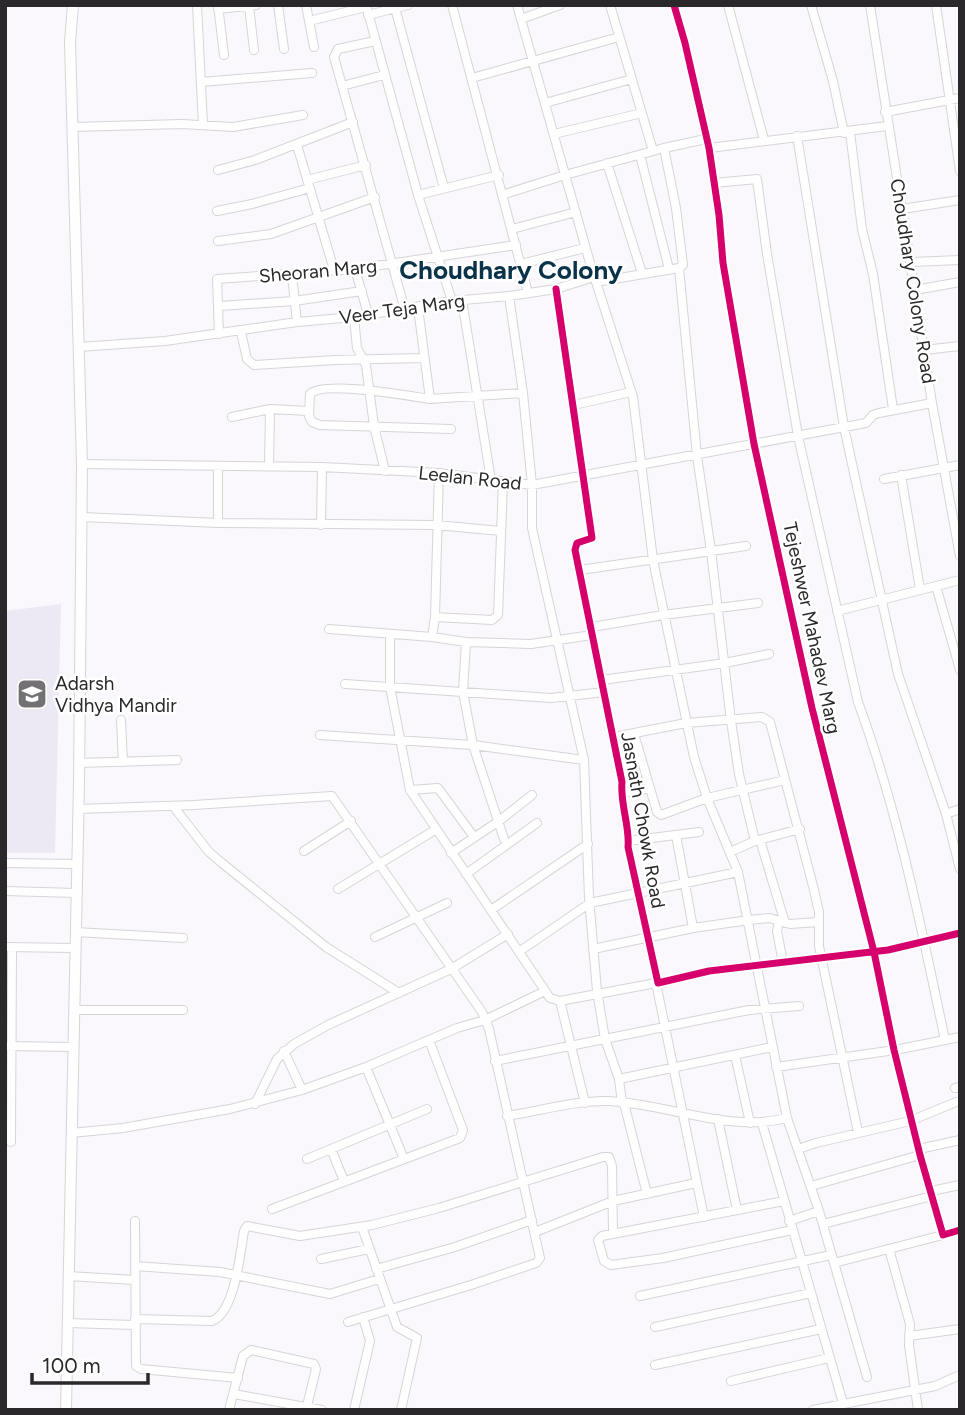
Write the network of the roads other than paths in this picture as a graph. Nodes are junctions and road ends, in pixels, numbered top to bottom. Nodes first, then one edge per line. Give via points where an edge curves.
1 (73, 5) edge
2 (197, 5) edge
3 (257, 5) edge
4 (278, 5) edge
5 (306, 5) edge
6 (452, 5) edge
7 (517, 5) edge
8 (560, 5) edge
9 (610, 5) edge
10 (674, 5) edge
11 (728, 5) edge
12 (811, 5) edge
13 (870, 5) edge
14 (936, 5) edge
15 (249, 6) edge
16 (403, 6) edge
17 (218, 7) edge
18 (367, 9) edge
19 (521, 19) junction
20 (309, 21) junction
21 (619, 37) junction
22 (375, 41) junction
23 (314, 47) dead end
24 (284, 49) dead end
25 (254, 50) dead end
26 (224, 55) dead end
27 (533, 62) junction
28 (312, 73) dead end
29 (384, 75) junction
30 (472, 78) junction
31 (632, 79) junction
32 (201, 82) junction
33 (342, 86) junction
34 (960, 98) edge
35 (948, 100) junction
36 (545, 103) junction
37 (885, 112) junction
38 (642, 113) junction
39 (303, 115) dead end
40 (353, 122) junction
41 (203, 125) junction
42 (887, 126) junction
43 (72, 127) junction
44 (847, 133) junction
45 (554, 134) junction
46 (797, 136) junction
47 (765, 140) junction
48 (707, 144) junction
49 (958, 144) edge
50 (296, 145) junction
51 (664, 148) junction
52 (653, 151) junction
53 (640, 155) junction
54 (607, 163) junction
55 (366, 165) junction
56 (218, 170) dead end
57 (960, 171) edge
58 (499, 175) junction
59 (565, 175) junction
60 (714, 183) junction
61 (309, 184) junction
62 (444, 188) junction
63 (418, 195) junction
64 (502, 195) junction
65 (375, 197) junction
66 (960, 200) edge
67 (902, 209) junction
68 (217, 211) dead end
69 (576, 212) junction
70 (319, 217) junction
71 (512, 229) junction
72 (218, 241) dead end
73 (516, 245) junction
74 (586, 248) junction
75 (438, 255) junction
76 (960, 260) edge
77 (911, 262) junction
78 (392, 264) junction
79 (521, 264) junction
80 (679, 268) junction
81 (355, 269) junction
82 (669, 269) junction
83 (334, 270) junction
84 (642, 273) junction
85 (292, 275) junction
86 (595, 279) junction
87 (960, 282) edge
88 (556, 289) junction
89 (915, 289) junction
90 (362, 291) junction
91 (528, 293) junction
92 (509, 296) junction
93 (294, 300) junction
94 (462, 300) junction
95 (452, 301) junction
96 (219, 306) junction
97 (418, 308) junction
98 (405, 310) junction
99 (368, 314) junction
100 (354, 317) junction
101 (297, 322) junction
102 (241, 332) junction
103 (219, 334) junction
104 (960, 345) edge
105 (79, 347) junction
106 (924, 350) junction
107 (424, 358) junction
108 (363, 360) junction
109 (369, 390) junction
110 (631, 392) junction
111 (523, 393) junction
112 (478, 394) junction
113 (430, 399) junction
114 (932, 403) junction
115 (574, 405) junction
116 (270, 409) junction
117 (893, 409) junction
118 (309, 411) junction
119 (232, 417) dead end
120 (374, 426) junction
121 (844, 427) junction
122 (451, 429) dead end
123 (799, 436) junction
124 (755, 445) junction
125 (697, 456) junction
126 (82, 464) junction
127 (960, 465) edge
128 (218, 466) junction
129 (269, 466) junction
130 (642, 466) junction
131 (322, 467) junction
132 (943, 468) junction
133 (385, 471) junction
134 (439, 473) junction
135 (583, 475) junction
136 (901, 475) junction
137 (884, 479) dead end
138 (491, 480) junction
139 (503, 481) junction
140 (532, 485) junction
141 (82, 517) junction
142 (218, 523) junction
143 (958, 524) edge
144 (321, 525) junction
145 (436, 525) junction
146 (501, 531) junction
147 (746, 545) dead end
148 (711, 551) junction
149 (960, 556) edge
150 (653, 561) junction
151 (580, 570) junction
152 (960, 580) edge
153 (936, 586) junction
154 (920, 589) junction
155 (883, 599) junction
156 (758, 603) dead end
157 (718, 608) junction
158 (837, 611) junction
159 (663, 615) junction
160 (435, 617) junction
161 (329, 629) dead end
162 (592, 631) junction
163 (390, 634) junction
164 (432, 637) junction
165 (555, 641) junction
166 (466, 642) junction
167 (769, 654) dead end
168 (725, 663) junction
169 (674, 670) junction
170 (960, 670) edge
171 (602, 680) junction
172 (345, 684) dead end
173 (390, 687) junction
174 (463, 692) junction
175 (604, 692) junction
176 (570, 697) junction
177 (121, 720) dead end
178 (731, 720) junction
179 (686, 723) junction
180 (634, 734) junction
181 (320, 735) dead end
182 (614, 737) junction
183 (400, 740) junction
184 (473, 744) junction
185 (177, 760) dead end
186 (584, 760) junction
187 (123, 762) junction
188 (79, 763) junction
189 (785, 780) junction
190 (650, 788) junction
191 (410, 790) junction
192 (743, 791) junction
193 (622, 793) junction
194 (532, 795) dead end
195 (707, 798) junction
196 (173, 806) junction
197 (78, 809) junction
198 (960, 809) edge
199 (946, 814) junction
200 (351, 821) junction
201 (499, 821) junction
202 (537, 823) dead end
203 (800, 829) junction
204 (435, 830) junction
205 (699, 832) dead end
206 (676, 835) junction
207 (474, 837) junction
208 (504, 839) dead end
209 (757, 840) junction
210 (628, 841) junction
211 (588, 844) junction
212 (304, 851) dead end
213 (730, 852) junction
214 (452, 853) junction
215 (5, 863) edge
216 (379, 863) junction
217 (77, 864) junction
218 (960, 869) edge
219 (738, 872) junction
220 (466, 874) junction
221 (684, 882) junction
222 (338, 889) dead end
223 (5, 891) edge
224 (637, 892) junction
225 (76, 893) junction
226 (447, 902) dead end
227 (590, 903) junction
228 (491, 910) junction
229 (416, 917) junction
230 (749, 920) junction
231 (782, 922) junction
232 (818, 922) junction
233 (693, 928) junction
234 (75, 932) junction
235 (960, 933) edge
236 (508, 934) junction
237 (375, 937) dead end
238 (648, 937) junction
239 (183, 938) dead end
240 (925, 943) junction
241 (9, 947) edge
242 (75, 948) junction
243 (593, 949) junction
244 (520, 951) junction
245 (874, 951) junction
246 (823, 958) junction
247 (783, 963) junction
248 (756, 966) junction
249 (451, 969) junction
250 (545, 991) junction
251 (399, 993) junction
252 (597, 996) junction
253 (561, 1001) junction
254 (799, 1006) dead end
255 (764, 1009) junction
256 (74, 1010) junction
257 (183, 1010) dead end
258 (485, 1020) junction
259 (666, 1027) junction
260 (960, 1037) edge
261 (605, 1039) junction
262 (429, 1040) junction
263 (945, 1040) junction
264 (9, 1046) edge
265 (571, 1046) junction
266 (73, 1047) junction
267 (772, 1047) junction
268 (894, 1050) junction
269 (284, 1051) junction
270 (735, 1055) junction
271 (843, 1058) junction
272 (495, 1061) junction
273 (366, 1067) junction
274 (776, 1067) junction
275 (675, 1068) junction
276 (619, 1079) junction
277 (302, 1090) junction
278 (956, 1102) dead end
279 (585, 1103) junction
280 (623, 1103) junction
281 (255, 1104) junction
282 (427, 1110) dead end
283 (682, 1113) junction
284 (507, 1116) junction
285 (787, 1118) junction
286 (718, 1119) junction
287 (912, 1121) junction
288 (750, 1123) junction
289 (389, 1124) junction
290 (762, 1124) junction
291 (858, 1132) junction
292 (71, 1133) junction
293 (960, 1140) edge
294 (11, 1142) dead end
295 (331, 1149) junction
296 (799, 1149) junction
297 (919, 1152) junction
298 (307, 1159) dead end
299 (404, 1159) junction
300 (522, 1180) junction
301 (344, 1181) junction
302 (696, 1183) junction
303 (960, 1185) edge
304 (811, 1186) junction
305 (647, 1194) junction
306 (931, 1194) junction
307 (612, 1201) junction
308 (784, 1201) junction
309 (272, 1209) dead end
310 (737, 1210) junction
311 (819, 1211) junction
312 (704, 1217) junction
313 (532, 1220) junction
314 (135, 1221) dead end
315 (789, 1221) junction
316 (823, 1224) junction
317 (362, 1227) junction
318 (792, 1230) junction
319 (960, 1230) edge
320 (535, 1232) junction
321 (613, 1234) junction
322 (943, 1235) junction
323 (369, 1249) junction
324 (888, 1249) junction
325 (321, 1259) dead end
326 (833, 1259) junction
327 (802, 1262) junction
328 (135, 1266) junction
329 (376, 1269) junction
330 (68, 1276) junction
331 (236, 1276) junction
332 (379, 1279) junction
333 (135, 1280) junction
334 (811, 1293) junction
335 (640, 1296) dead end
336 (390, 1308) junction
337 (363, 1317) junction
338 (135, 1322) junction
339 (348, 1322) dead end
340 (67, 1323) junction
341 (655, 1327) dead end
342 (821, 1329) junction
343 (960, 1329) edge
344 (909, 1336) junction
345 (829, 1358) junction
346 (656, 1364) dead end
347 (960, 1375) edge
348 (867, 1377) dead end
349 (238, 1378) junction
350 (731, 1381) dead end
351 (915, 1390) junction
352 (234, 1394) junction
353 (843, 1403) junction
354 (307, 1406) junction
355 (66, 1410) edge
356 (229, 1410) edge
357 (322, 1410) edge
358 (354, 1410) edge
359 (401, 1410) edge
360 (813, 1410) edge
361 (918, 1410) edge

1 - 43 main road
2 - 32 street
3 - 15 street
4 - 24 street
5 - 20 street
6 - 30 street
7 - 19 street
8 - 19 street
9 - 21 street
10 - 48 street, Tejeshwer Mahadev Marg
11 - 47 street
12 - 44 street
13 - 37 street, Choudhary Colony Road
14 - 35 street
15 - 17 street
15 - 25 street
16 - 18 street
16 - 62 street
17 - 26 street
18 - 20 street
18 - 22 street
19 - 27 street
20 - 23 street
21 - 27 street
21 - 31 street
22 - 29 street
22 - 33 street via 336,51
27 - 30 street
27 - 36 street
28 - 32 street
29 - 33 street
29 - 63 street
30 - 58 street
31 - 36 street
31 - 38 street
32 - 41 street
33 - 40 street
34 - 35 street
35 - 37 street
35 - 49 street
36 - 45 street
37 - 42 street, Choudhary Colony Road
38 - 45 street
38 - 52 street
39 - 41 street via 233,127
40 - 50 street
40 - 55 street
41 - 43 street
42 - 44 street
42 - 67 street, Choudhary Colony Road
43 - 105 main road
44 - 46 street
44 - 117 street
45 - 59 street
46 - 47 street
46 - 121 street
47 - 48 street
48 - 51 street
48 - 60 street, Tejeshwer Mahadev Marg
49 - 57 street
50 - 56 street
50 - 61 street
51 - 52 street
51 - 80 street via 681,245 683,265
52 - 53 street
53 - 54 street
53 - 82 street
54 - 59 street
54 - 84 street
55 - 61 street
55 - 65 street
58 - 62 street
58 - 64 street
59 - 64 street
59 - 69 street
60 - 123 street via 757,179
60 - 124 street, Tejeshwer Mahadev Marg
61 - 68 street via 268,200
61 - 70 street
62 - 63 street
63 - 75 street
64 - 71 street
65 - 70 street
65 - 78 street
66 - 67 street
67 - 77 street, Choudhary Colony Road
69 - 71 street
69 - 74 street
70 - 72 street via 271,234
70 - 83 street
71 - 73 street
73 - 75 street, Sheoran Marg
73 - 79 street
74 - 79 street
74 - 86 street
75 - 78 street, Sheoran Marg
75 - 95 street
76 - 77 street
77 - 89 street, Choudhary Colony Road
78 - 81 street, Sheoran Marg
78 - 98 street
79 - 91 street
80 - 82 street, Veer Teja Marg
80 - 125 street
81 - 83 street, Sheoran Marg
81 - 90 street
82 - 84 street, Veer Teja Marg
83 - 85 street, Sheoran Marg
84 - 86 street, Veer Teja Marg
85 - 93 street
85 - 96 street, Sheoran Marg via 217,279
86 - 88 street, Veer Teja Marg
86 - 110 street
87 - 89 street
88 - 91 street, Veer Teja Marg
88 - 115 street, Jasnath Chowk Road
89 - 106 street, Choudhary Colony Road
90 - 93 street
90 - 99 street
91 - 92 street, Veer Teja Marg
92 - 94 street, Veer Teja Marg
92 - 111 street
93 - 96 street
93 - 101 street
94 - 95 street, Veer Teja Marg
94 - 112 street
95 - 97 street, Veer Teja Marg
96 - 103 street, Sheoran Marg
97 - 98 street, Veer Teja Marg
97 - 107 street
98 - 99 street, Veer Teja Marg
99 - 100 street, Veer Teja Marg
100 - 101 street, Veer Teja Marg
100 - 108 street
101 - 102 street, Veer Teja Marg
102 - 103 street, Veer Teja Marg
102 - 108 street via 251,365
103 - 105 street, Veer Teja Marg
104 - 106 street
105 - 126 main road
106 - 114 street, Choudhary Colony Road
107 - 108 street
107 - 113 street
108 - 109 street
109 - 113 street
109 - 118 street via 313,390
109 - 120 street
110 - 115 street
110 - 130 street
111 - 112 street
111 - 140 street
112 - 113 street
112 - 138 street
114 - 117 street, Leelan Road
114 - 132 street, Choudhary Colony Road
115 - 135 street, Jasnath Chowk Road
116 - 118 street
116 - 119 street
116 - 129 street
117 - 121 street, Leelan Road via 873,415 866,423
118 - 120 street via 310,419 320,425
120 - 122 street
120 - 133 street
121 - 123 street, Leelan Road
121 - 155 street
123 - 124 street, Leelan Road
123 - 158 street
124 - 125 street, Leelan Road
124 - 245 street, Tejeshwer Mahadev Marg via 812,708
125 - 130 street, Leelan Road
125 - 148 street
126 - 128 street, Leelan Road
126 - 141 main road
127 - 132 street
128 - 129 street, Leelan Road
128 - 142 street
129 - 131 street, Leelan Road
130 - 135 street, Leelan Road
130 - 150 street
131 - 133 street, Leelan Road
131 - 144 street
132 - 136 street
132 - 143 street, Choudhary Colony Road
133 - 134 street, Leelan Road
134 - 138 street, Leelan Road
134 - 145 street
135 - 140 street, Leelan Road
135 - 151 street, Jasnath Chowk Road via 592,538 576,546
136 - 137 street
136 - 154 street
138 - 139 street, Leelan Road
139 - 140 street, Leelan Road
139 - 146 street
140 - 165 street via 532,528
141 - 142 street
141 - 188 main road
142 - 144 street
143 - 149 street, Choudhary Colony Road
144 - 145 street
145 - 146 street
145 - 160 street
146 - 160 street via 496,619
147 - 148 street
148 - 150 street
148 - 157 street
150 - 151 street
150 - 159 street
151 - 162 street, Jasnath Chowk Road
152 - 153 street
153 - 154 street
153 - 170 street
154 - 155 street
155 - 158 street
155 - 199 street via 898,674
156 - 157 street
157 - 159 street
157 - 168 street
158 - 240 street
159 - 162 street
159 - 169 street
160 - 164 street
161 - 163 street
162 - 165 street
162 - 171 street, Jasnath Chowk Road
163 - 164 street
163 - 173 street
164 - 166 street
165 - 166 street
165 - 176 street
166 - 174 street
167 - 168 street
168 - 169 street
168 - 178 street
169 - 171 street
169 - 179 street
171 - 175 street, Jasnath Chowk Road
172 - 173 street
173 - 174 street
173 - 183 street
174 - 176 street
174 - 184 street
175 - 176 street
175 - 182 street, Jasnath Chowk Road
176 - 186 street
177 - 187 street
178 - 179 street
178 - 189 street via 768,719
178 - 192 street
179 - 180 street
179 - 195 street
180 - 182 street
180 - 190 street
181 - 183 street
182 - 193 street, Jasnath Chowk Road
183 - 184 street
183 - 191 street
184 - 186 street
184 - 201 street
185 - 187 street
186 - 211 street
187 - 188 street
188 - 197 main road
189 - 192 street
189 - 203 street
190 - 193 street
190 - 195 street via 661,815
191 - 204 street
191 - 207 street via 438,788
192 - 195 street
192 - 209 street
193 - 210 street, Jasnath Chowk Road
194 - 201 street
195 - 213 street
196 - 197 street
196 - 200 street via 336,794
196 - 251 street via 222,863 326,947
197 - 217 main road
198 - 199 street
199 - 218 street
200 - 212 street
200 - 216 street
201 - 207 street
201 - 208 street
202 - 220 street
203 - 209 street
203 - 232 street
204 - 214 street
204 - 216 street
205 - 206 street
206 - 210 street
206 - 221 street
207 - 214 street
209 - 213 street
209 - 231 street
210 - 224 street, Jasnath Chowk Road
211 - 227 street
211 - 228 street
213 - 219 street
214 - 220 street
215 - 217 street
216 - 222 street
216 - 229 street
217 - 225 main road
219 - 221 street
219 - 230 street
220 - 228 street
221 - 224 street
221 - 233 street
223 - 225 street
224 - 227 street
224 - 238 street, Jasnath Chowk Road
225 - 234 main road
226 - 229 street
227 - 243 street
227 - 244 street
228 - 236 street
229 - 237 street
229 - 249 street
230 - 231 street
230 - 233 street
230 - 248 street
231 - 232 street
231 - 247 street via 778,931
232 - 246 street
233 - 238 street
234 - 239 street
234 - 242 main road
235 - 240 street, Jasnath Chowk Road
236 - 244 street
236 - 249 street
238 - 243 street
238 - 248 street, Jasnath Chowk Road via 658,983
240 - 245 street, Jasnath Chowk Road
240 - 263 street
241 - 242 street
241 - 264 street
242 - 256 main road
243 - 252 street
244 - 250 street
245 - 246 street, Jasnath Chowk Road
245 - 268 street, Tejeshwer Mahadev Marg
246 - 247 street, Jasnath Chowk Road
246 - 271 street
247 - 248 street, Jasnath Chowk Road
248 - 255 street
249 - 251 street
249 - 258 street
250 - 253 street
250 - 258 street
251 - 269 street
252 - 253 street
252 - 259 street via 656,983
252 - 261 street
253 - 265 street
254 - 255 street
255 - 259 street
255 - 267 street
256 - 257 street
256 - 266 main road
258 - 262 street
258 - 272 street
259 - 261 street
259 - 275 street
260 - 263 street
261 - 265 street
261 - 276 street
262 - 273 street
262 - 299 street via 463,1133
263 - 268 street
264 - 266 street
264 - 294 street
265 - 272 street
265 - 279 street
266 - 292 main road
267 - 270 street
267 - 274 street
268 - 271 street
268 - 287 street, Tejeshwer Mahadev Marg
269 - 277 street
269 - 281 street
270 - 275 street
270 - 288 street
271 - 274 street
271 - 291 street
272 - 284 street
273 - 277 street
273 - 289 street
274 - 285 street
275 - 276 street
275 - 283 street
276 - 280 street
277 - 281 street
278 - 287 street
279 - 280 street
279 - 284 street
280 - 283 street
280 - 305 street
281 - 292 street
282 - 289 street
283 - 286 street
283 - 302 street
284 - 300 street
285 - 290 street
285 - 296 street
286 - 288 street
286 - 310 street
287 - 291 street
287 - 297 street, Tejeshwer Mahadev Marg
288 - 290 street
289 - 295 street
289 - 299 street
290 - 308 street
291 - 296 street
292 - 330 main road
293 - 297 street
295 - 298 street
295 - 301 street
296 - 304 street
297 - 304 street
297 - 306 street, Tejeshwer Mahadev Marg
299 - 301 street
300 - 307 street via 606,1156 612,1166
300 - 313 street
300 - 317 street
301 - 309 street
302 - 305 street
302 - 312 street
303 - 306 street
304 - 311 street
305 - 307 street
306 - 316 street
306 - 322 street, Tejeshwer Mahadev Marg
307 - 320 street
307 - 321 street
308 - 310 street
308 - 315 street
310 - 312 street
311 - 315 street
311 - 316 street
312 - 321 street
313 - 320 street
313 - 329 street
314 - 328 street
315 - 318 street
316 - 326 street
317 - 323 street
317 - 331 street via 300,1236 247,1226
318 - 321 street via 608,1265 598,1240
318 - 327 street
319 - 322 street
320 - 336 street via 541,1254 536,1263
322 - 324 street
323 - 325 street
323 - 329 street
324 - 326 street
324 - 344 street via 910,1324
326 - 327 street
326 - 348 street
327 - 334 street
327 - 335 street
328 - 331 street
328 - 333 street
329 - 332 street
330 - 333 street
330 - 340 main road
331 - 332 street via 330,1294
331 - 338 street via 224,1313 216,1320
332 - 336 street
333 - 338 street
334 - 341 street
334 - 342 street
336 - 337 street
336 - 359 street via 397,1327 416,1338
337 - 339 street
337 - 358 street via 369,1347
338 - 340 street
338 - 349 street via 138,1368
340 - 355 main road
342 - 345 street
342 - 346 street
343 - 344 street
344 - 351 street
345 - 350 street
345 - 353 street
347 - 351 street
349 - 352 street
349 - 354 street via 243,1356 251,1350 314,1364
351 - 353 street
351 - 361 street
352 - 354 street
352 - 356 street
353 - 360 street
354 - 357 street

